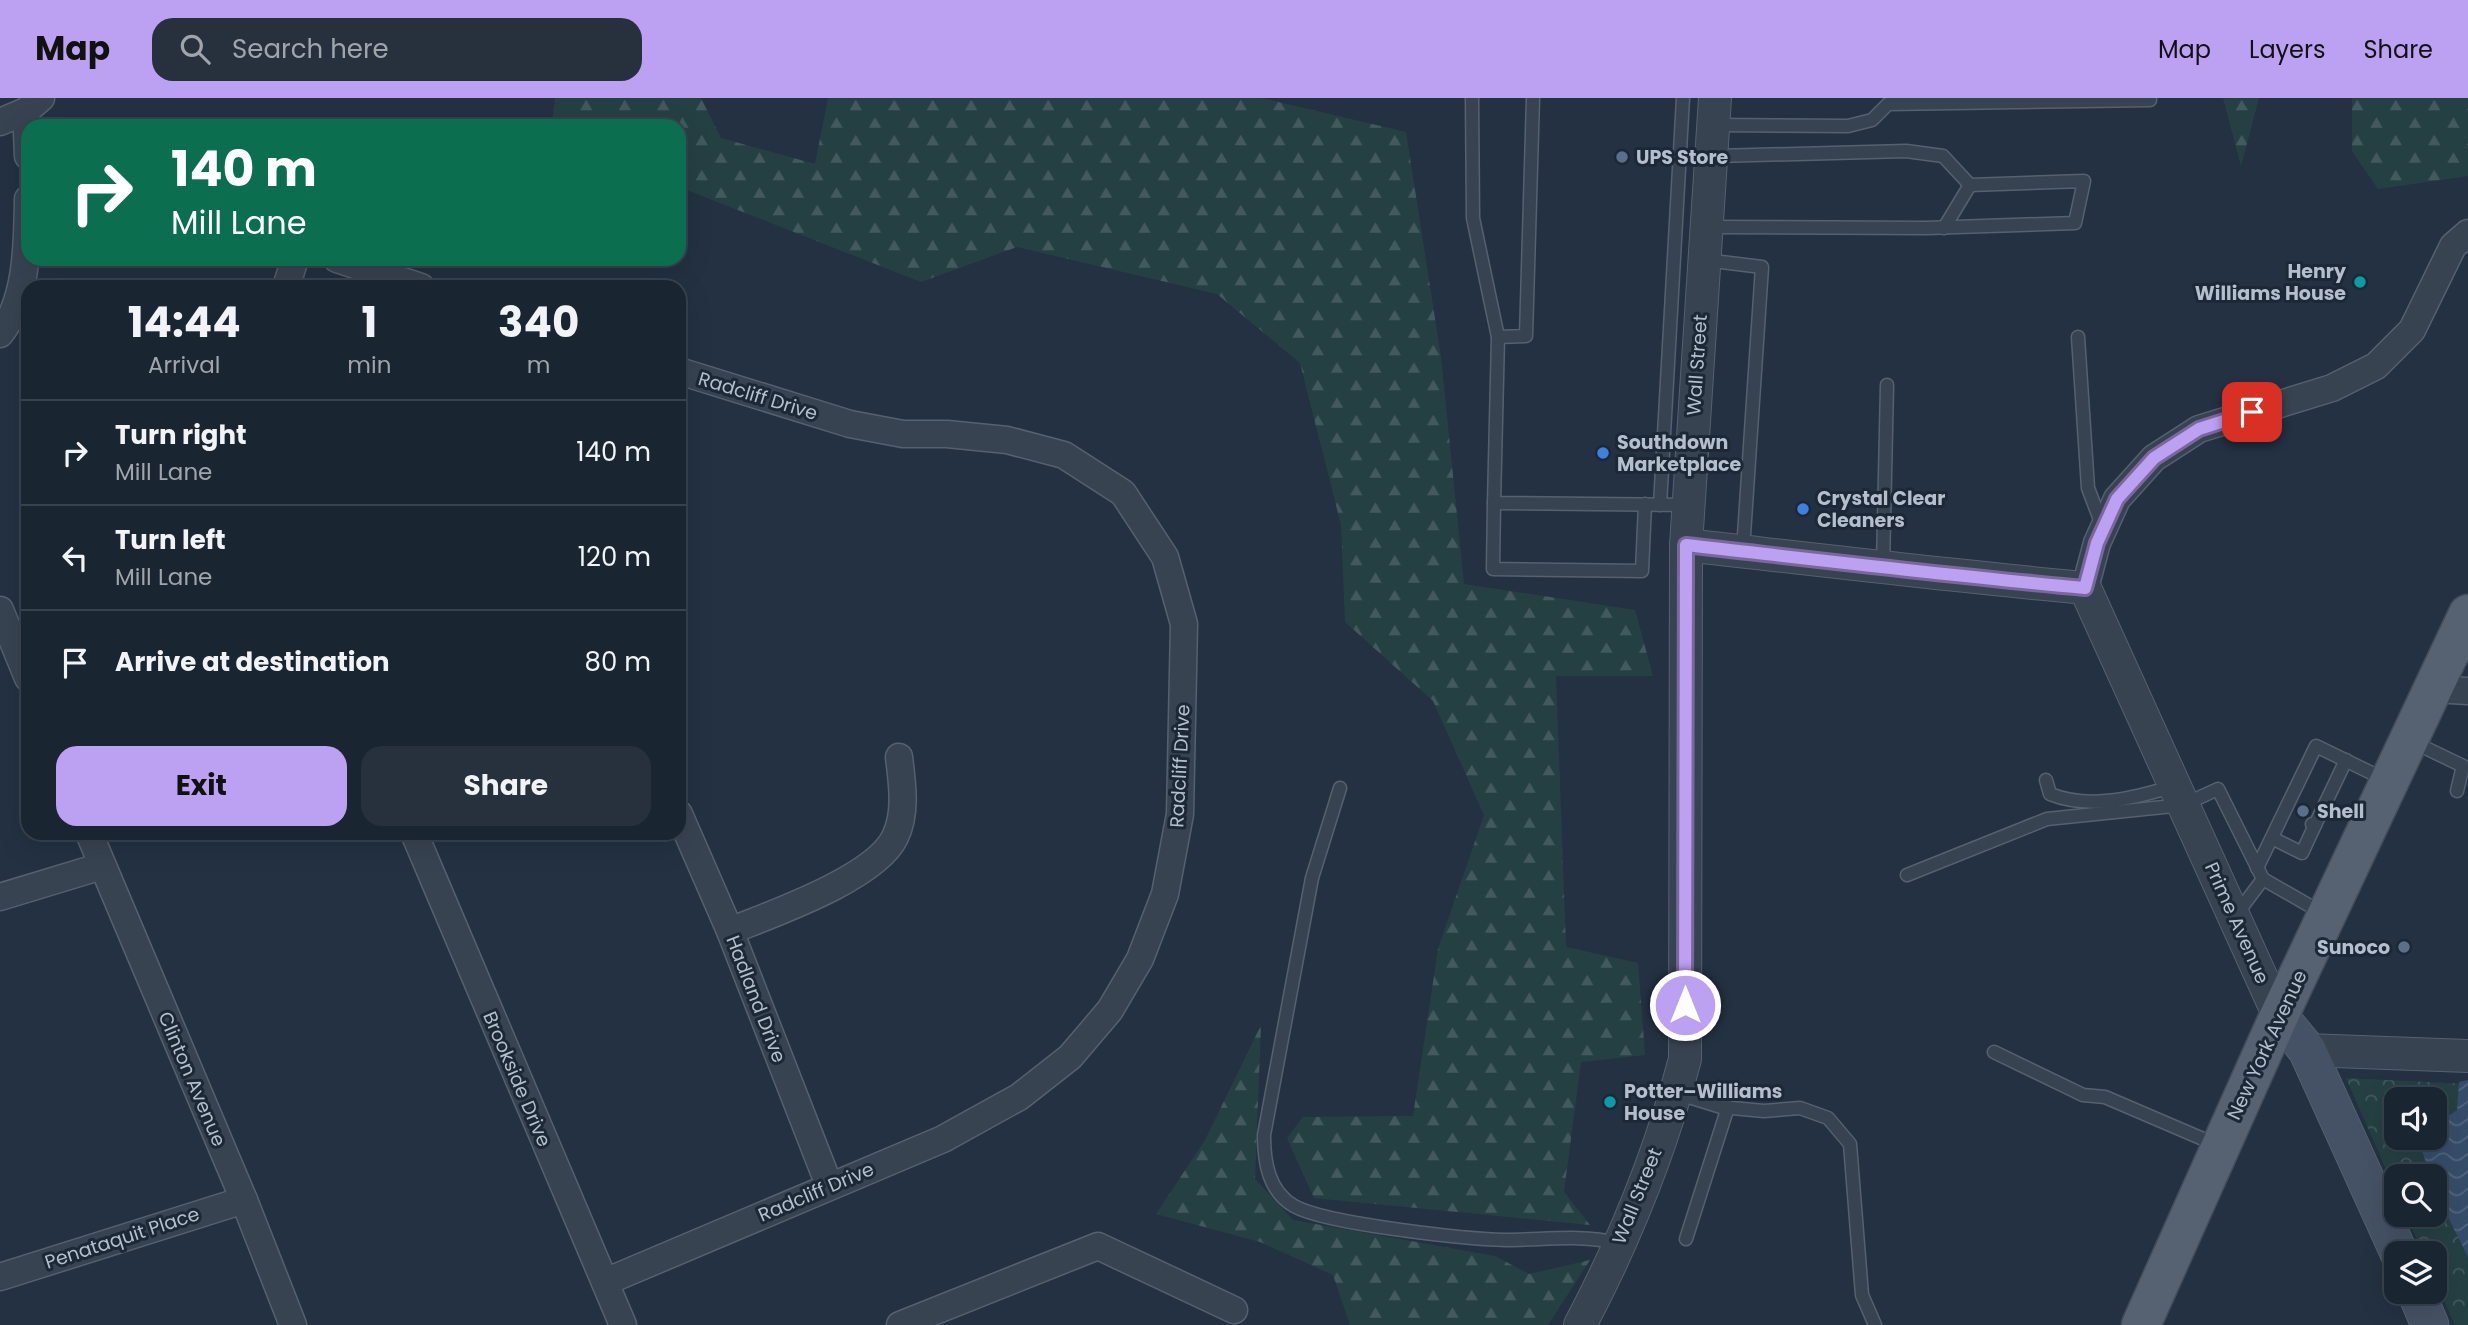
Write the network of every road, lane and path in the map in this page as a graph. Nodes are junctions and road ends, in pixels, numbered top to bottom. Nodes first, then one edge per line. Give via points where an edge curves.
1 (1472, 98) edge
2 (1533, 98) edge
3 (1683, 98) edge
4 (2150, 100) dead end
5 (36, 112) edge
6 (0, 122) edge
7 (1713, 126) edge
8 (1680, 157) junction
9 (1970, 185) junction
10 (1706, 227) junction
11 (1944, 228) junction
12 (2468, 233) edge
13 (358, 266) edge
14 (1691, 272) junction
15 (400, 280) edge
16 (21, 281) edge
17 (0, 334) edge
18 (1498, 337) junction
19 (2078, 337) dead end
20 (686, 373) edge
21 (1887, 385) dead end
22 (1494, 503) junction
23 (1645, 504) junction
24 (1674, 505) junction
25 (2104, 528) junction
26 (1686, 545) junction
27 (1743, 550) junction
28 (1883, 566) junction
29 (2085, 588) junction
30 (0, 610) edge
31 (2468, 614) edge
32 (21, 661) edge
33 (2451, 690) edge
34 (2409, 741) junction
35 (899, 757) dead end
36 (2346, 760) junction
37 (2046, 780) dead end
38 (2390, 782) junction
39 (1339, 788) dead end
40 (2457, 791) dead end
41 (2179, 796) junction
42 (686, 830) edge
43 (2272, 838) junction
44 (92, 840) edge
45 (417, 840) edge
46 (102, 866) junction
47 (2260, 874) junction
48 (1907, 875) dead end
49 (0, 897) edge
50 (2326, 915) junction
51 (2235, 918) junction
52 (730, 931) junction
53 (2279, 1016) junction
54 (2307, 1050) junction
55 (1994, 1052) dead end
56 (2468, 1056) edge
57 (1676, 1093) junction
58 (1728, 1107) junction
59 (2221, 1146) junction
60 (830, 1185) junction
61 (244, 1200) junction
62 (1686, 1238) dead end
63 (2394, 1241) edge
64 (1618, 1243) junction
65 (0, 1277) edge
66 (605, 1282) junction
67 (2421, 1304) edge
68 (1234, 1310) dead end
69 (293, 1325) edge
70 (623, 1325) edge
71 (900, 1325) edge
72 (1580, 1325) edge
73 (1875, 1325) edge
74 (2141, 1325) edge
75 (2430, 1325) edge

1 - 18 lane via 1473,218
2 - 18 lane via 1526,336
3 - 8 lane
4 - 7 lane via 1888,104 1872,120 1848,126
5 - 6 street
7 - 8 lane
7 - 9 lane via 1943,156
7 - 10 street, Wall Street
8 - 14 lane
9 - 11 lane
9 - 11 lane via 2084,181 2075,223
10 - 11 lane
10 - 14 street, Wall Street
12 - 25 street via 2453,246 2412,330 2376,366 2332,388 2199,429 2154,458 2117,499
13 - 15 street
14 - 24 street, Wall Street
14 - 27 lane via 1762,267
16 - 17 street
18 - 22 lane
19 - 25 lane via 2088,488
20 - 60 street, Radcliff Drive via 850,425 903,434 1007,440 1064,455 1123,493 1165,557 1184,624 1180,814 1165,894 1140,959 1110,1010 1070,1057 1019,1097 943,1139
21 - 28 lane
22 - 23 lane
22 - 23 lane via 1493,569 1642,571
23 - 24 lane
24 - 26 street, Wall Street
25 - 29 street
26 - 27 street
26 - 57 street, Wall Street via 1685,1059
27 - 28 street
28 - 29 street
29 - 41 street, Prime Avenue
30 - 32 street
31 - 33 main road, New York Avenue
33 - 34 main road, New York Avenue
34 - 38 main road, New York Avenue
34 - 40 lane via 2463,766
35 - 52 street via 901,813 896,836 884,853 812,897
36 - 38 lane
36 - 43 lane via 2316,746 2300,791
36 - 43 lane via 2302,853
37 - 41 lane via 2050,794 2072,803
38 - 50 main road, New York Avenue
39 - 64 lane via 1312,878 1264,1135 1264,1164 1277,1190 1293,1206 1363,1223 1504,1240 1592,1237
41 - 47 lane via 2218,789
41 - 48 lane via 2047,819
41 - 51 street, Prime Avenue
42 - 52 street, Hadland Drive
43 - 47 lane
44 - 46 street, Clinton Avenue
45 - 66 street, Brookside Drive
46 - 49 street
46 - 61 street, Clinton Avenue
47 - 50 lane
47 - 51 lane
50 - 53 main road, New York Avenue
51 - 53 street, Prime Avenue
52 - 60 street, Hadland Drive
53 - 54 main road, Prime Avenue
53 - 59 main road, New York Avenue
54 - 56 street
54 - 63 main road, Prime Avenue
55 - 59 lane via 2083,1095 2105,1097
57 - 58 lane
57 - 64 street, Wall Street
58 - 62 lane
58 - 73 lane via 1800,1108 1828,1118 1850,1144 1862,1296
59 - 74 main road, New York Avenue
60 - 66 street, Radcliff Drive
61 - 65 street, Penataquit Place
61 - 69 street, Clinton Avenue
64 - 72 street, Wall Street
66 - 70 street, Brookside Drive
67 - 75 main road
68 - 71 street via 1098,1246

